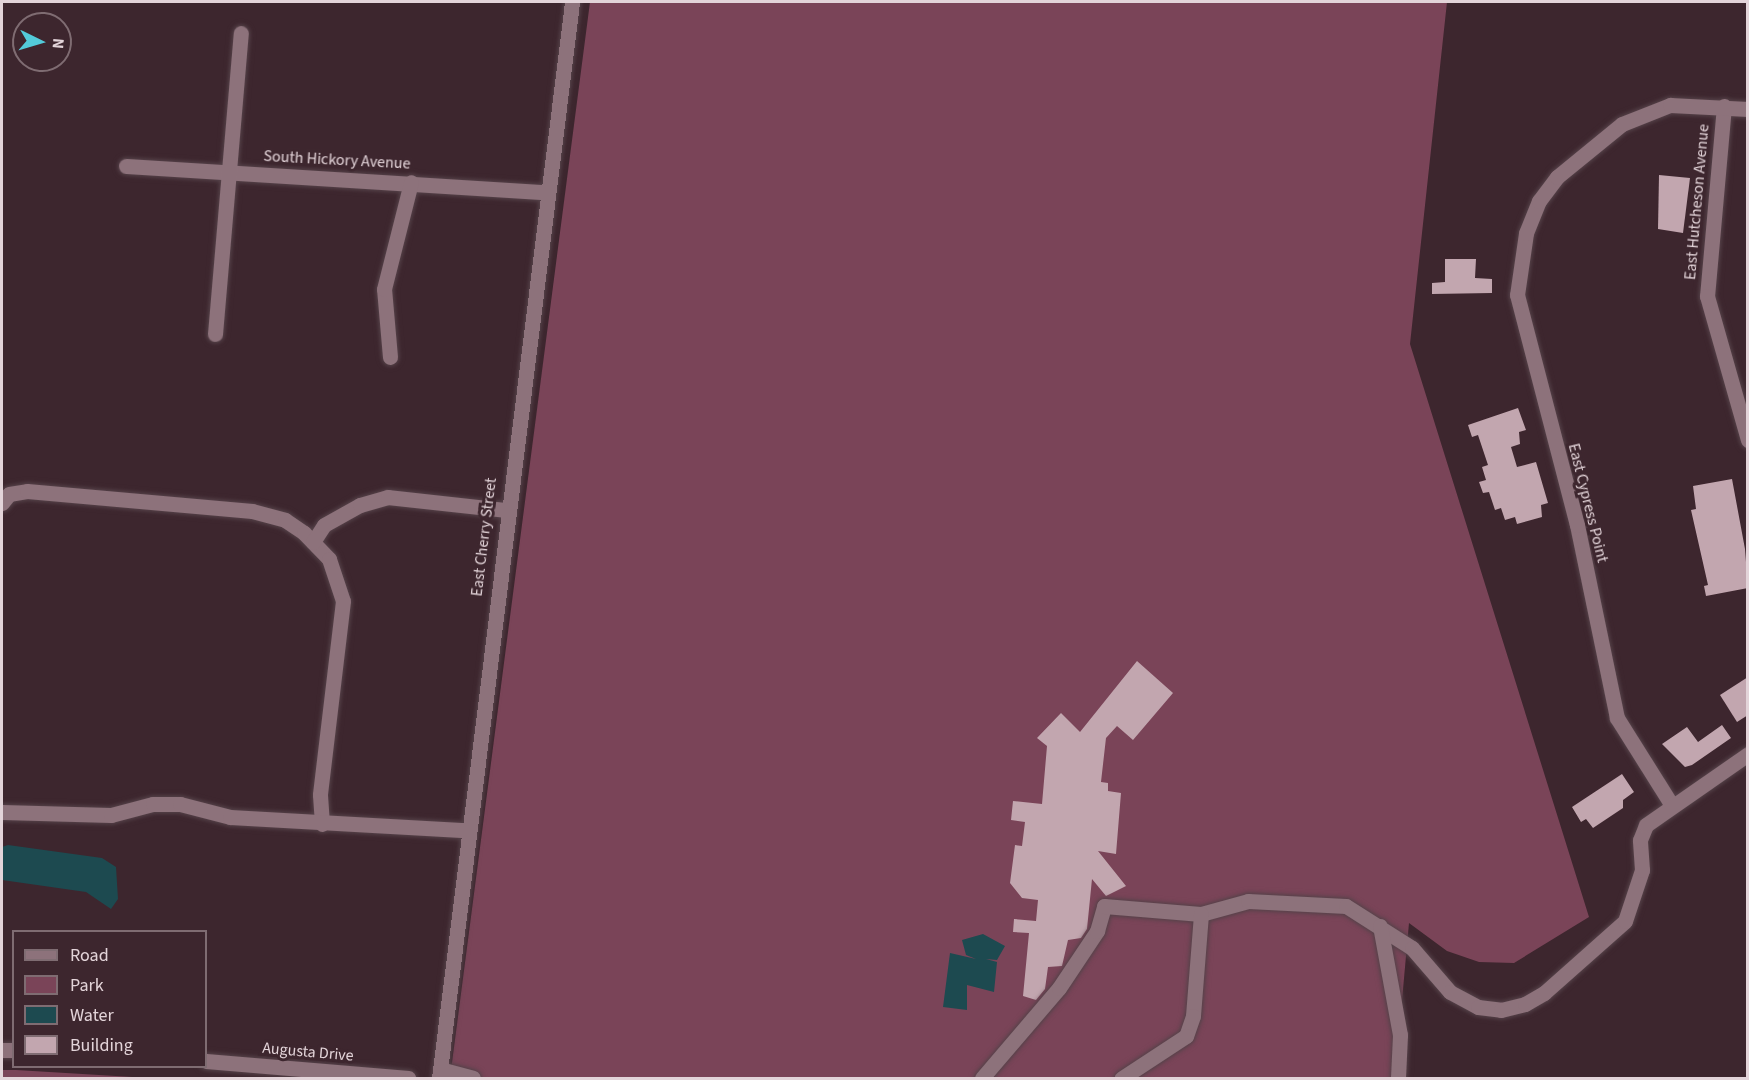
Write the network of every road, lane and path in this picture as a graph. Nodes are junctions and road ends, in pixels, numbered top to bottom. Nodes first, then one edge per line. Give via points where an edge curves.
1 (572, 2) edge
2 (241, 33) dead end
3 (1724, 106) junction
4 (1748, 109) edge
5 (126, 166) dead end
6 (230, 172) junction
7 (411, 182) junction
8 (545, 192) junction
9 (215, 334) dead end
10 (390, 357) dead end
11 (1748, 440) edge
12 (2, 503) edge
13 (506, 510) junction
14 (313, 542) junction
15 (1748, 754) edge
16 (1671, 804) junction
17 (2, 812) edge
18 (322, 824) junction
19 (466, 830) junction
20 (1201, 914) junction
21 (1380, 926) junction
22 (207, 1061) edge
23 (439, 1073) edge
24 (408, 1078) edge
25 (473, 1078) edge
26 (982, 1078) edge
27 (1122, 1078) edge
28 (1398, 1078) edge

1 - 8 street, East Cherry Street
2 - 6 street via 228,150
3 - 4 street, East Cypress Point
3 - 11 street, East Hutcheson Avenue via 1707,296
3 - 16 street, East Cypress Point via 1670,105 1622,124 1557,177 1539,201 1526,233 1518,313 1577,525 1617,718
5 - 6 street, South Hickory Avenue
6 - 7 street, South Hickory Avenue
6 - 9 street
7 - 8 street, South Hickory Avenue
7 - 10 street via 384,289
8 - 13 street, East Cherry Street
12 - 14 street via 9,494 27,492 252,511 285,520
13 - 14 street via 388,497 360,505 324,525
13 - 19 street, East Cherry Street
14 - 18 street via 329,559 343,601 320,795
15 - 16 street
16 - 21 street via 1646,825 1640,840 1642,870 1625,921 1544,993 1525,1004 1501,1010 1478,1007 1450,992 1412,948
17 - 18 street via 111,815 153,804 180,804 231,817
18 - 19 street
19 - 23 street, East Cherry Street
20 - 21 street via 1248,901 1346,906
20 - 26 street via 1104,906 1097,931 1059,988
20 - 27 street via 1193,1016 1186,1036
21 - 28 street via 1400,1035
22 - 24 street, Augusta Drive
23 - 25 street

